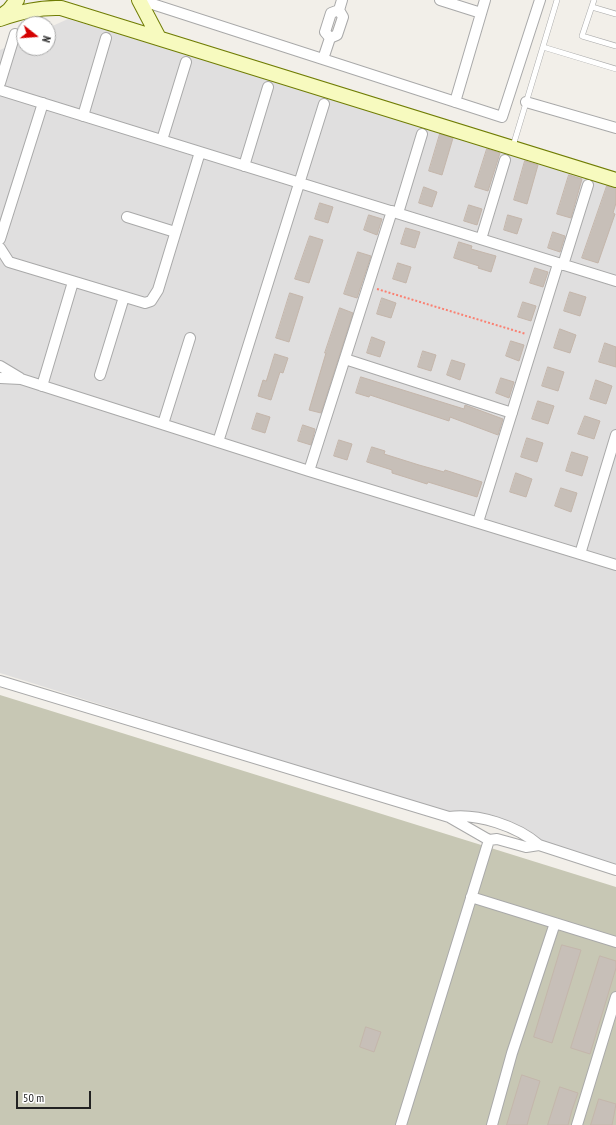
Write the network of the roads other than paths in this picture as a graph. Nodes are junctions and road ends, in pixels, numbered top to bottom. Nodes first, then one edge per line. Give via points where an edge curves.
1 (17, 0) edge
2 (139, 0) edge
3 (440, 0) edge
4 (485, 0) edge
5 (540, 0) edge
6 (557, 0) edge
7 (594, 0) edge
8 (340, 5) edge
9 (592, 7) junction
10 (481, 13) junction
11 (616, 14) edge
12 (0, 18) edge
13 (15, 34) dead end
14 (106, 38) dead end
15 (159, 38) junction
16 (616, 46) edge
17 (543, 47) junction
18 (323, 59) junction
19 (186, 62) dead end
20 (616, 69) edge
21 (0, 83) edge
22 (268, 87) dead end
23 (0, 90) edge
24 (455, 102) junction
25 (526, 102) junction
26 (43, 103) junction
27 (324, 104) dead end
28 (84, 116) junction
29 (616, 128) edge
30 (422, 134) dead end
31 (162, 140) junction
32 (512, 147) junction
33 (200, 152) junction
34 (505, 160) dead end
35 (244, 166) junction
36 (616, 180) edge
37 (300, 183) junction
38 (588, 185) dead end
39 (395, 212) junction
40 (127, 216) dead end
41 (175, 232) junction
42 (0, 239) edge
43 (480, 239) junction
44 (0, 248) edge
45 (561, 264) junction
46 (616, 281) edge
47 (73, 282) junction
48 (124, 297) junction
49 (190, 338) dead end
50 (345, 359) junction
51 (0, 366) edge
52 (100, 375) dead end
53 (0, 378) edge
54 (21, 379) junction
55 (42, 386) junction
56 (512, 413) junction
57 (162, 424) junction
58 (616, 435) edge
59 (218, 442) junction
60 (310, 471) junction
61 (478, 522) junction
62 (580, 554) junction
63 (616, 565) edge
64 (0, 681) edge
65 (449, 817) junction
66 (487, 820) junction
67 (500, 824) junction
68 (489, 838) junction
69 (539, 845) junction
70 (616, 870) edge
71 (471, 897) junction
72 (555, 923) junction
73 (616, 942) edge
74 (616, 997) edge
75 (401, 1125) edge
76 (492, 1125) edge
77 (577, 1125) edge

1 - 12 street
2 - 15 street
2 - 18 street
3 - 10 street
4 - 10 street
5 - 24 street via 502,117
6 - 17 lane
7 - 9 lane
8 - 18 street via 343,17 337,35 330,38
9 - 11 lane
9 - 16 lane via 582,36
10 - 24 street
12 - 15 street via 46,7 61,8
13 - 21 street
14 - 28 street
15 - 32 street
17 - 20 lane
17 - 25 lane
18 - 24 street
19 - 31 street
22 - 35 street
23 - 26 street
25 - 29 street
25 - 32 lane
26 - 28 street
26 - 42 street
27 - 37 street
28 - 31 street
30 - 39 street
31 - 33 street
32 - 36 street
33 - 35 street
33 - 41 street
34 - 43 street
35 - 37 street
37 - 39 street
37 - 59 street
38 - 45 street
39 - 43 street
39 - 50 street
40 - 41 street
41 - 48 street via 155,297 145,303
43 - 45 street
44 - 47 street via 9,262
45 - 46 street
45 - 56 street
47 - 48 street
47 - 55 street
48 - 52 street
49 - 57 street
50 - 56 street
50 - 60 street
51 - 54 street
53 - 54 street
54 - 55 street
55 - 57 street
56 - 61 street
57 - 59 street
58 - 62 street
59 - 60 street
60 - 61 street
61 - 62 street
62 - 63 street
64 - 65 street
65 - 66 street
65 - 68 street via 458,824
66 - 67 street via 495,820
66 - 68 street via 482,828
67 - 68 street via 501,832
67 - 69 street via 529,836
68 - 69 street via 526,846
68 - 71 street
69 - 70 street
71 - 72 street
71 - 75 street
72 - 73 street
72 - 76 street via 512,1053
74 - 77 street

